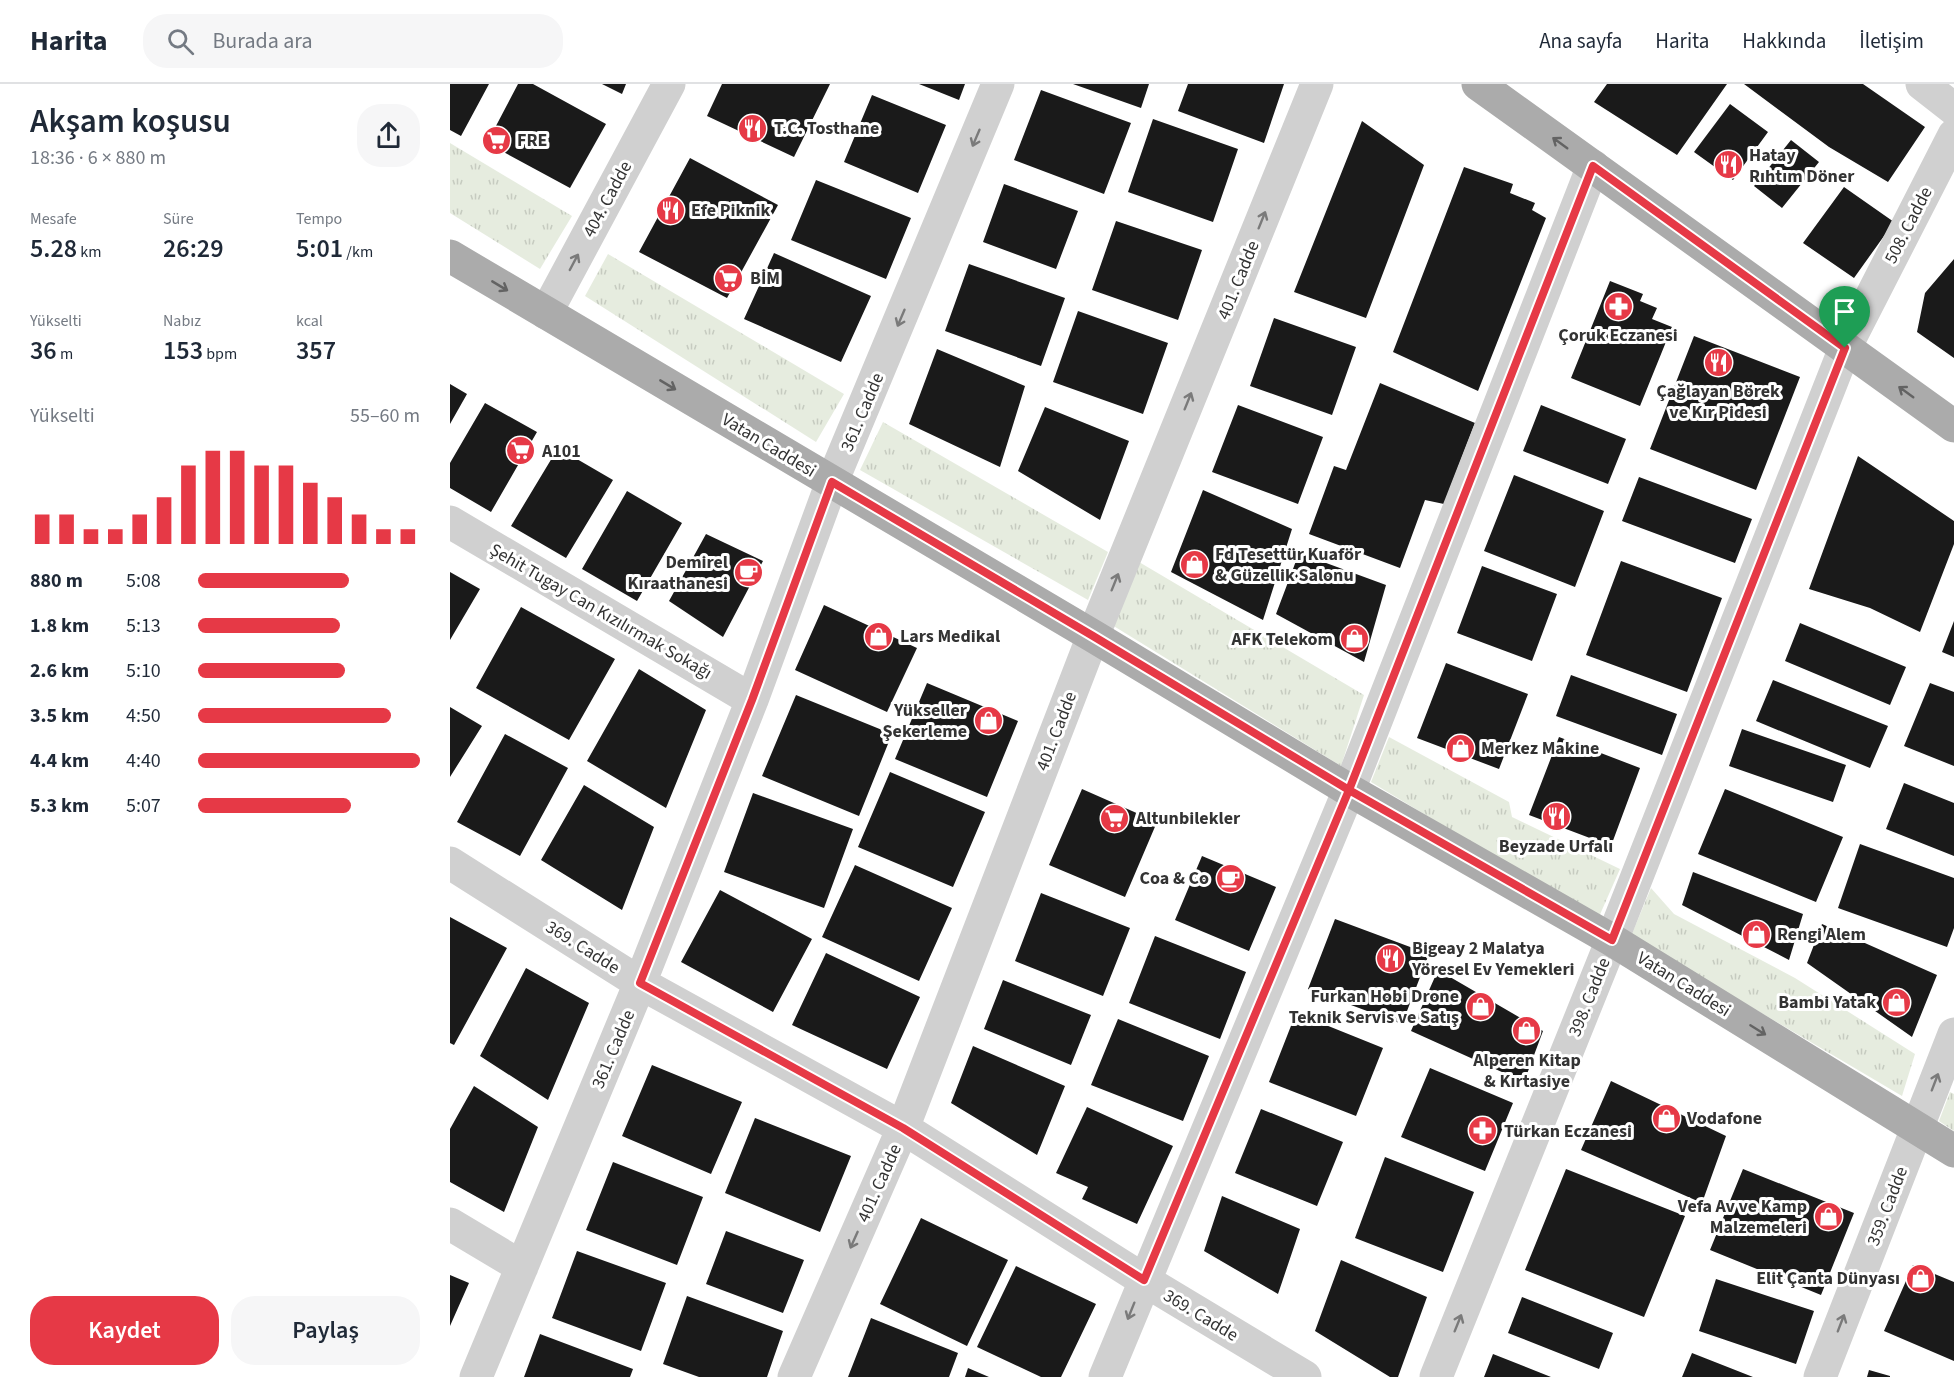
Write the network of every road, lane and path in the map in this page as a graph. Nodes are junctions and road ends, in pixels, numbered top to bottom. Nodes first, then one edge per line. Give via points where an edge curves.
1 (669, 84) edge
2 (998, 84) edge
3 (1317, 84) edge
4 (1478, 84) edge
5 (1922, 84) edge
6 (1954, 109) edge
7 (1954, 135) edge
8 (1593, 166) junction
9 (450, 256) edge
10 (546, 313) junction
11 (1845, 348) junction
12 (1954, 426) edge
13 (832, 482) junction
14 (450, 522) edge
15 (1093, 636) junction
16 (752, 700) junction
17 (1349, 790) junction
18 (450, 863) edge
19 (1612, 940) junction
20 (640, 983) junction
21 (1954, 1034) edge
22 (903, 1128) junction
23 (1918, 1128) junction
24 (1954, 1151) edge
25 (450, 1224) edge
26 (522, 1267) junction
27 (1144, 1280) junction
28 (476, 1377) edge
29 (794, 1377) edge
30 (1105, 1377) edge
31 (1305, 1377) edge
32 (1436, 1377) edge
33 (1820, 1377) edge

10 -> 1 street, 404. Cadde
2 -> 13 street, 361. Cadde
15 -> 3 street, 401. Cadde
8 -> 4 main road
5 - 6 street
7 - 11 street, 508. Cadde
8 - 11 main road
8 - 17 street
9 -> 10 main road, Vatan Caddesi
10 -> 13 main road, Vatan Caddesi
12 -> 11 main road
11 - 19 street, 398. Cadde
13 - 15 main road, Vatan Caddesi
13 - 16 street, 361. Cadde
14 - 16 street, Şehit Tugay Can Kızılırmak Sokağı
15 - 17 main road, Vatan Caddesi
15 - 22 street, 401. Cadde
16 - 20 street, 361. Cadde
17 - 19 main road, Vatan Caddesi
17 - 27 street
18 - 20 street, 369. Cadde
19 -> 23 main road, Vatan Caddesi
32 -> 19 street, 398. Cadde
20 - 22 street, 369. Cadde
20 - 26 street, 361. Cadde
23 -> 21 street, 359. Cadde
22 - 27 street, 369. Cadde
22 -> 29 street, 401. Cadde
23 - 24 main road, Vatan Caddesi
33 -> 23 street, 359. Cadde
25 - 26 street
26 - 28 street, 361. Cadde
27 -> 30 street
27 - 31 street, 369. Cadde

